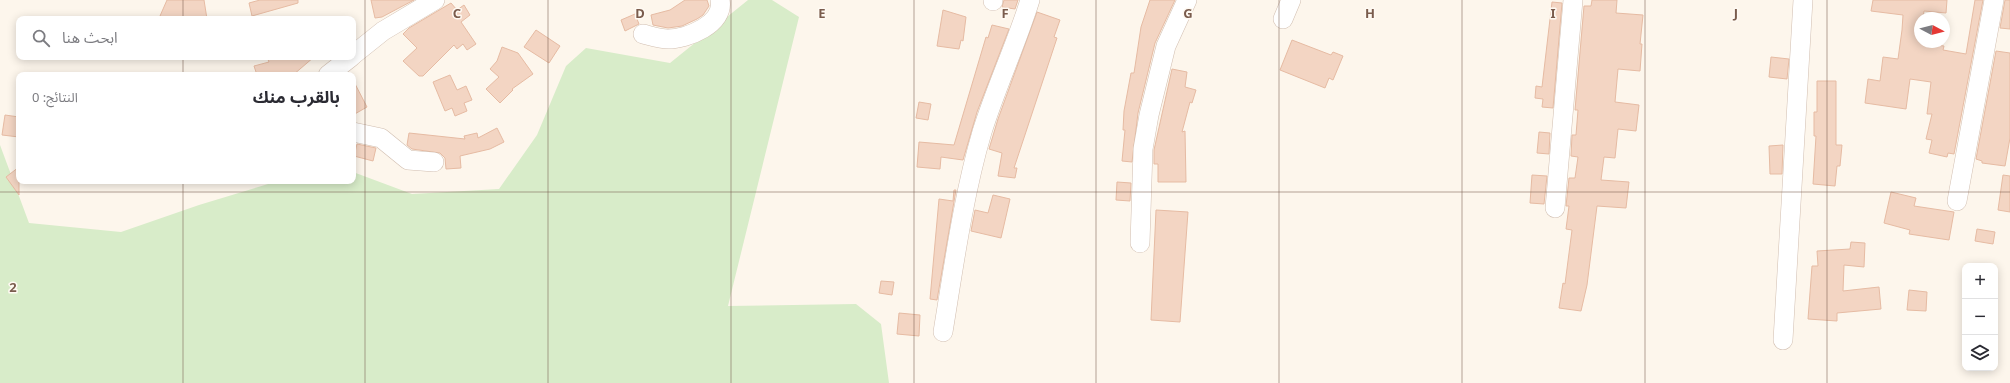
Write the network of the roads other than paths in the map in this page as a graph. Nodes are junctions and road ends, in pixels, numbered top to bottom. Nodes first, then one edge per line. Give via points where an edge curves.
1 (435, 0) edge
2 (720, 0) edge
3 (1030, 0) edge
4 (1187, 0) edge
5 (1291, 0) edge
6 (1573, 0) edge
7 (1803, 0) edge
8 (1994, 0) edge
9 (1283, 19) dead end
10 (642, 34) dead end
11 (356, 53) edge
12 (347, 60) edge
13 (332, 72) edge
14 (356, 133) edge
15 (434, 162) dead end
16 (1958, 202) dead end
17 (1555, 208) dead end
18 (1140, 243) dead end
19 (943, 332) dead end
20 (1783, 340) dead end

1 - 11 street via 383,32
2 - 10 street via 720,12 714,20 689,35 667,39
3 - 19 street via 982,133 962,215
4 - 18 street via 1166,46 1149,115 1143,148
5 - 9 street
6 - 17 street
7 - 20 street
8 - 16 street
12 - 13 street
14 - 15 street via 381,138 408,160

